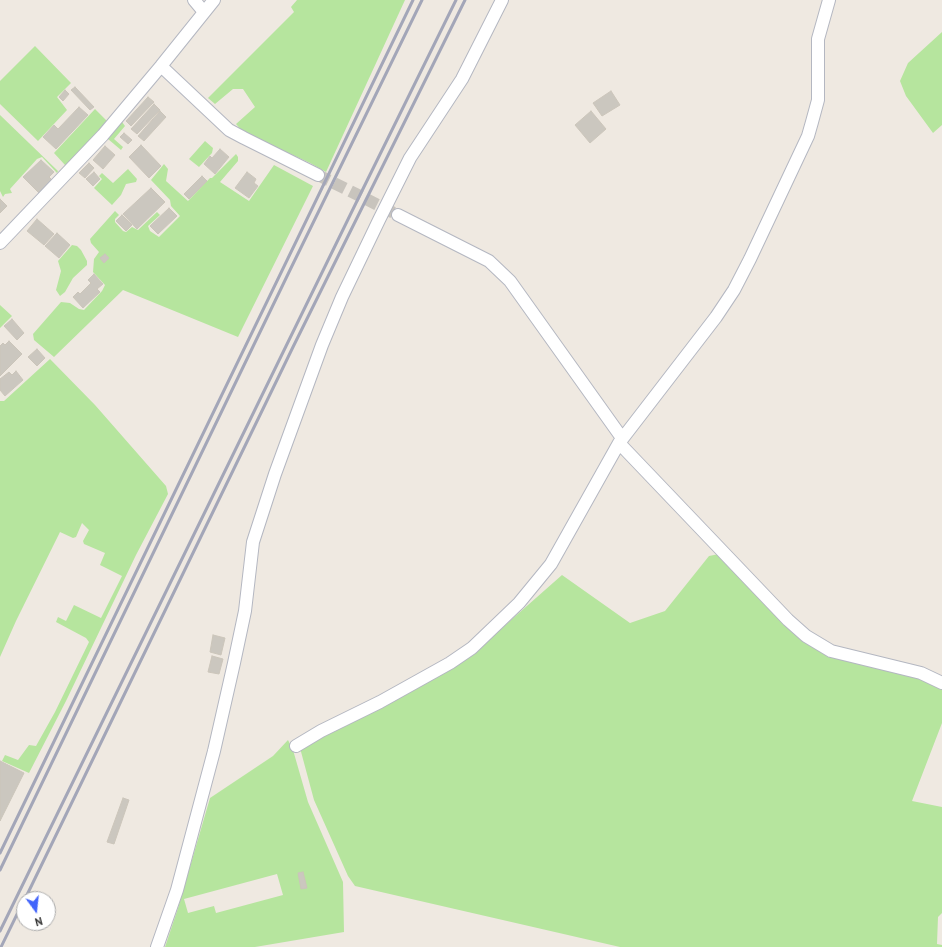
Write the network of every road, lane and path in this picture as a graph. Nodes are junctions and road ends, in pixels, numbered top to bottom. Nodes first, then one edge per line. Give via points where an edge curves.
1 (194, 0) edge
2 (214, 0) edge
3 (502, 0) edge
4 (830, 0) edge
5 (204, 12) junction
6 (161, 66) junction
7 (318, 175) tunnel mouth
8 (398, 215) tunnel mouth
9 (0, 243) edge
10 (621, 441) junction
11 (942, 683) edge
12 (296, 746) dead end
13 (157, 947) edge

1 - 5 street
2 - 5 street
3 - 13 street via 462,79 410,158 379,220 322,345 280,460 253,542 245,611 214,751 177,890
4 - 10 street via 818,39 818,100 808,136 750,259 716,317
5 - 6 street
6 - 7 street via 229,130
6 - 9 street via 102,137
8 - 10 street via 489,261 510,280
10 - 11 street via 788,620 806,636 831,651 921,673
10 - 12 street via 551,564 519,603 472,648 380,702

